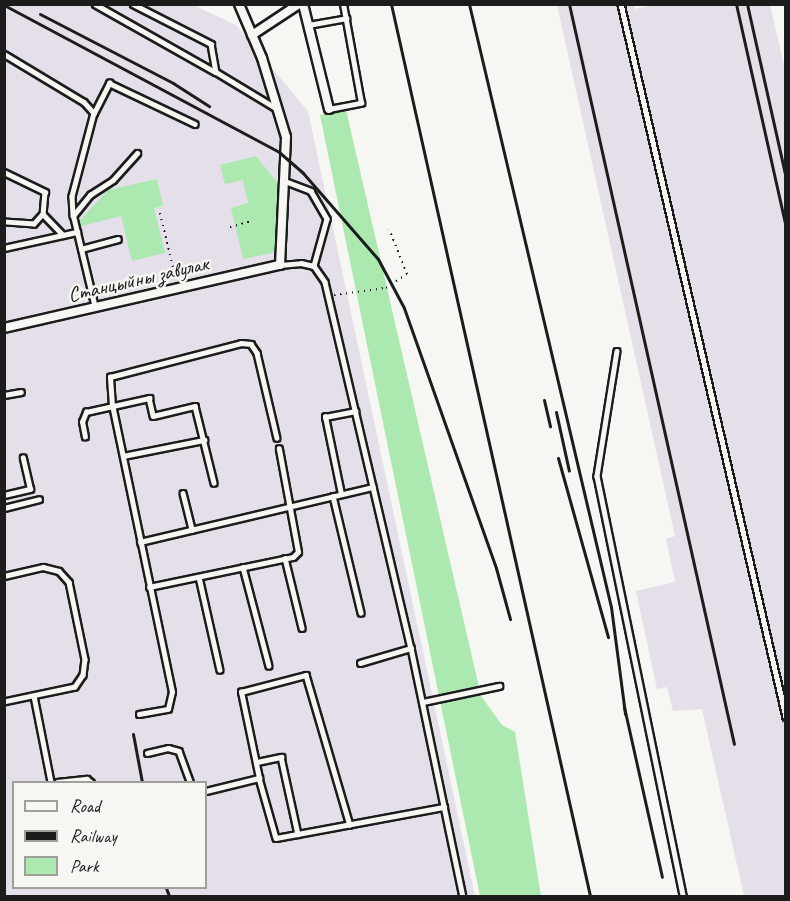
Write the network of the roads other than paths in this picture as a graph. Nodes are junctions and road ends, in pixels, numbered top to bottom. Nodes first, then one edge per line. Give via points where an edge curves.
1 (95, 4) edge
2 (134, 4) edge
3 (239, 4) edge
4 (301, 4) edge
5 (343, 4) edge
6 (621, 4) edge
7 (346, 18) junction
8 (308, 25) junction
9 (252, 35) junction
10 (4, 54) edge
11 (216, 72) junction
12 (329, 109) joint
13 (279, 110) junction
14 (94, 113) junction
15 (195, 124) dead end
16 (137, 153) dead end
17 (4, 172) edge
18 (285, 181) junction
19 (42, 214) junction
20 (73, 216) junction
21 (4, 222) edge
22 (77, 232) junction
23 (63, 235) junction
24 (118, 239) dead end
25 (4, 248) edge
26 (81, 249) junction
27 (280, 265) junction
28 (314, 266) junction
29 (95, 308) junction
30 (4, 328) edge
31 (617, 351) dead end
32 (21, 392) dead end
33 (4, 395) edge
34 (112, 406) junction
35 (355, 411) junction
36 (85, 437) dead end
37 (277, 438) dead end
38 (204, 440) junction
39 (279, 449) dead end
40 (123, 456) junction
41 (22, 458) dead end
42 (214, 483) dead end
43 (373, 487) junction
44 (183, 493) dead end
45 (341, 494) junction
46 (4, 495) edge
47 (333, 496) junction
48 (39, 499) dead end
49 (292, 505) junction
50 (4, 508) edge
51 (192, 530) junction
52 (140, 542) junction
53 (285, 558) junction
54 (243, 567) junction
55 (4, 576) edge
56 (199, 576) junction
57 (149, 587) junction
58 (361, 613) dead end
59 (302, 628) dead end
60 (411, 648) junction
61 (360, 663) dead end
62 (269, 666) dead end
63 (220, 670) dead end
64 (312, 674) dead end
65 (306, 675) junction
66 (499, 686) dead end
67 (34, 696) junction
68 (4, 702) edge
69 (423, 702) junction
70 (139, 714) dead end
71 (786, 717) edge
72 (147, 753) dead end
73 (257, 762) junction
74 (259, 778) junction
75 (51, 781) edge
76 (72, 781) edge
77 (89, 781) edge
78 (189, 781) edge
79 (207, 791) edge
80 (444, 807) junction
81 (350, 825) junction
82 (298, 834) junction
83 (463, 897) edge
84 (683, 897) edge

1 - 11 lane
2 - 11 lane via 211,44
3 - 9 street
4 - 8 street
4 - 9 street
5 - 7 lane
6 - 71 lane
7 - 8 lane
7 - 12 lane via 361,103
8 - 12 street
9 - 13 street
10 - 14 lane via 84,102
11 - 13 lane
13 - 18 street via 286,137
14 - 15 lane via 109,83
14 - 20 lane via 72,196
16 - 20 lane via 113,180 90,195
17 - 19 lane via 45,192
18 - 27 street
18 - 28 lane via 311,190 327,219
19 - 21 lane via 33,224
19 - 23 lane
20 - 22 lane
22 - 23 lane
22 - 26 lane
23 - 25 lane
24 - 26 lane
26 - 29 lane
27 - 28 lane
27 - 29 street, Станцыйны завулак
28 - 35 lane via 325,282
29 - 30 street, Станцыйны завулак
31 - 84 lane via 597,476
32 - 33 lane
34 - 36 lane via 83,415
34 - 37 lane via 108,382 117,373 241,343 251,344 257,353
34 - 38 lane via 149,398 153,416 195,406
34 - 40 lane
35 - 43 lane
35 - 45 lane via 325,417
38 - 40 lane
38 - 42 lane
39 - 49 lane
40 - 52 lane
41 - 46 lane via 30,489
43 - 45 lane
43 - 60 lane
44 - 51 lane
45 - 47 lane
47 - 49 lane
47 - 58 lane
48 - 50 lane
49 - 51 lane
49 - 53 lane via 298,552
51 - 52 lane
52 - 57 lane
53 - 54 lane
53 - 59 lane
54 - 56 lane
54 - 62 lane
55 - 67 lane via 43,567 58,571 69,582 85,658 83,675 75,687
56 - 57 lane
56 - 63 lane
57 - 70 lane via 171,700 168,709
60 - 61 lane
60 - 69 lane
64 - 65 lane
65 - 73 lane via 241,692
65 - 81 lane
66 - 69 lane
67 - 68 lane
67 - 75 lane
69 - 80 lane
72 - 78 lane via 168,748 179,751
73 - 74 lane
73 - 82 lane via 280,757
74 - 79 lane
74 - 82 lane via 276,838
76 - 77 lane
80 - 81 lane
80 - 83 lane
81 - 82 lane

